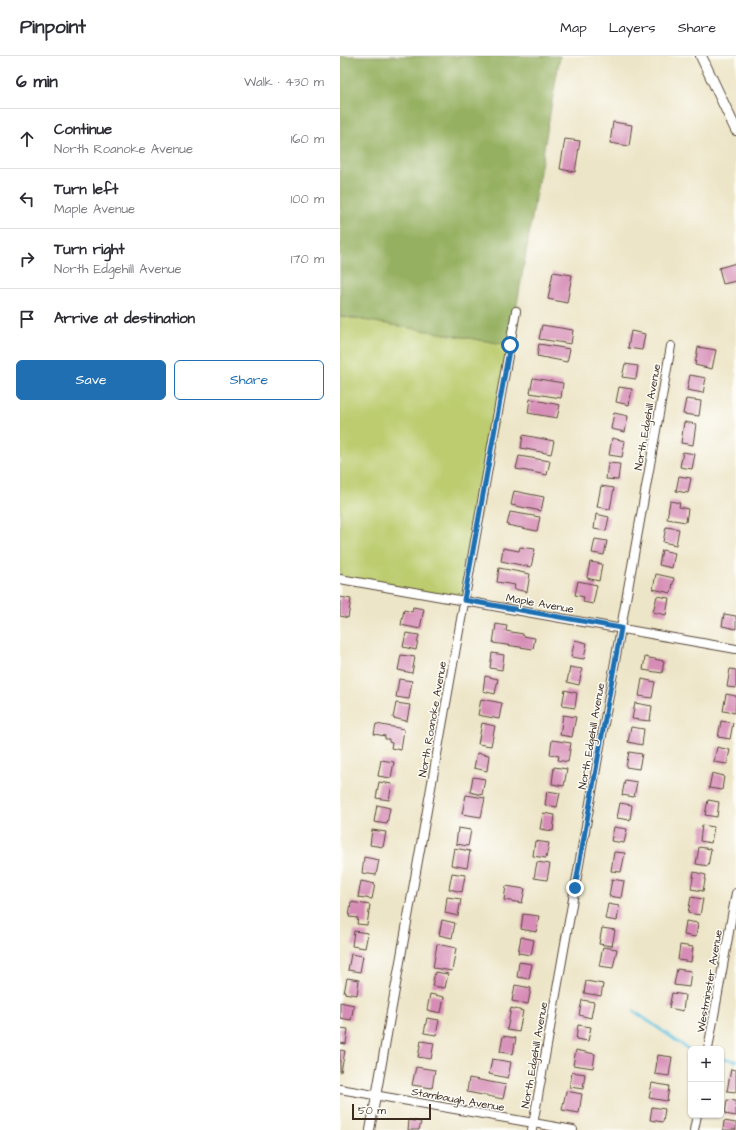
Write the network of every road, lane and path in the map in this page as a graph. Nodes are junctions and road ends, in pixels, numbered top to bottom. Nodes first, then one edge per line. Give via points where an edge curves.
1 (701, 56) edge
2 (736, 130) edge
3 (516, 311) dead end
4 (671, 346) dead end
5 (340, 579) edge
6 (464, 600) junction
7 (621, 628) junction
8 (736, 649) edge
9 (736, 893) edge
10 (709, 1046) edge
11 (340, 1088) edge
12 (376, 1095) junction
13 (696, 1118) edge
14 (532, 1127) edge
15 (370, 1130) edge
16 (573, 1130) edge
17 (694, 1130) edge

1 - 2 street
3 - 6 street, North Roanoke Avenue
4 - 7 street, North Edgehill Avenue
5 - 6 street, Maple Avenue
6 - 7 street, Maple Avenue
6 - 12 street, North Roanoke Avenue
7 - 8 street, Maple Avenue
7 - 14 street, North Edgehill Avenue
9 - 10 street, Westminster Avenue
11 - 12 street, Stambaugh Avenue
12 - 14 street, Stambaugh Avenue
12 - 15 street, North Roanoke Avenue
13 - 17 street
14 - 16 street, Stambaugh Avenue

